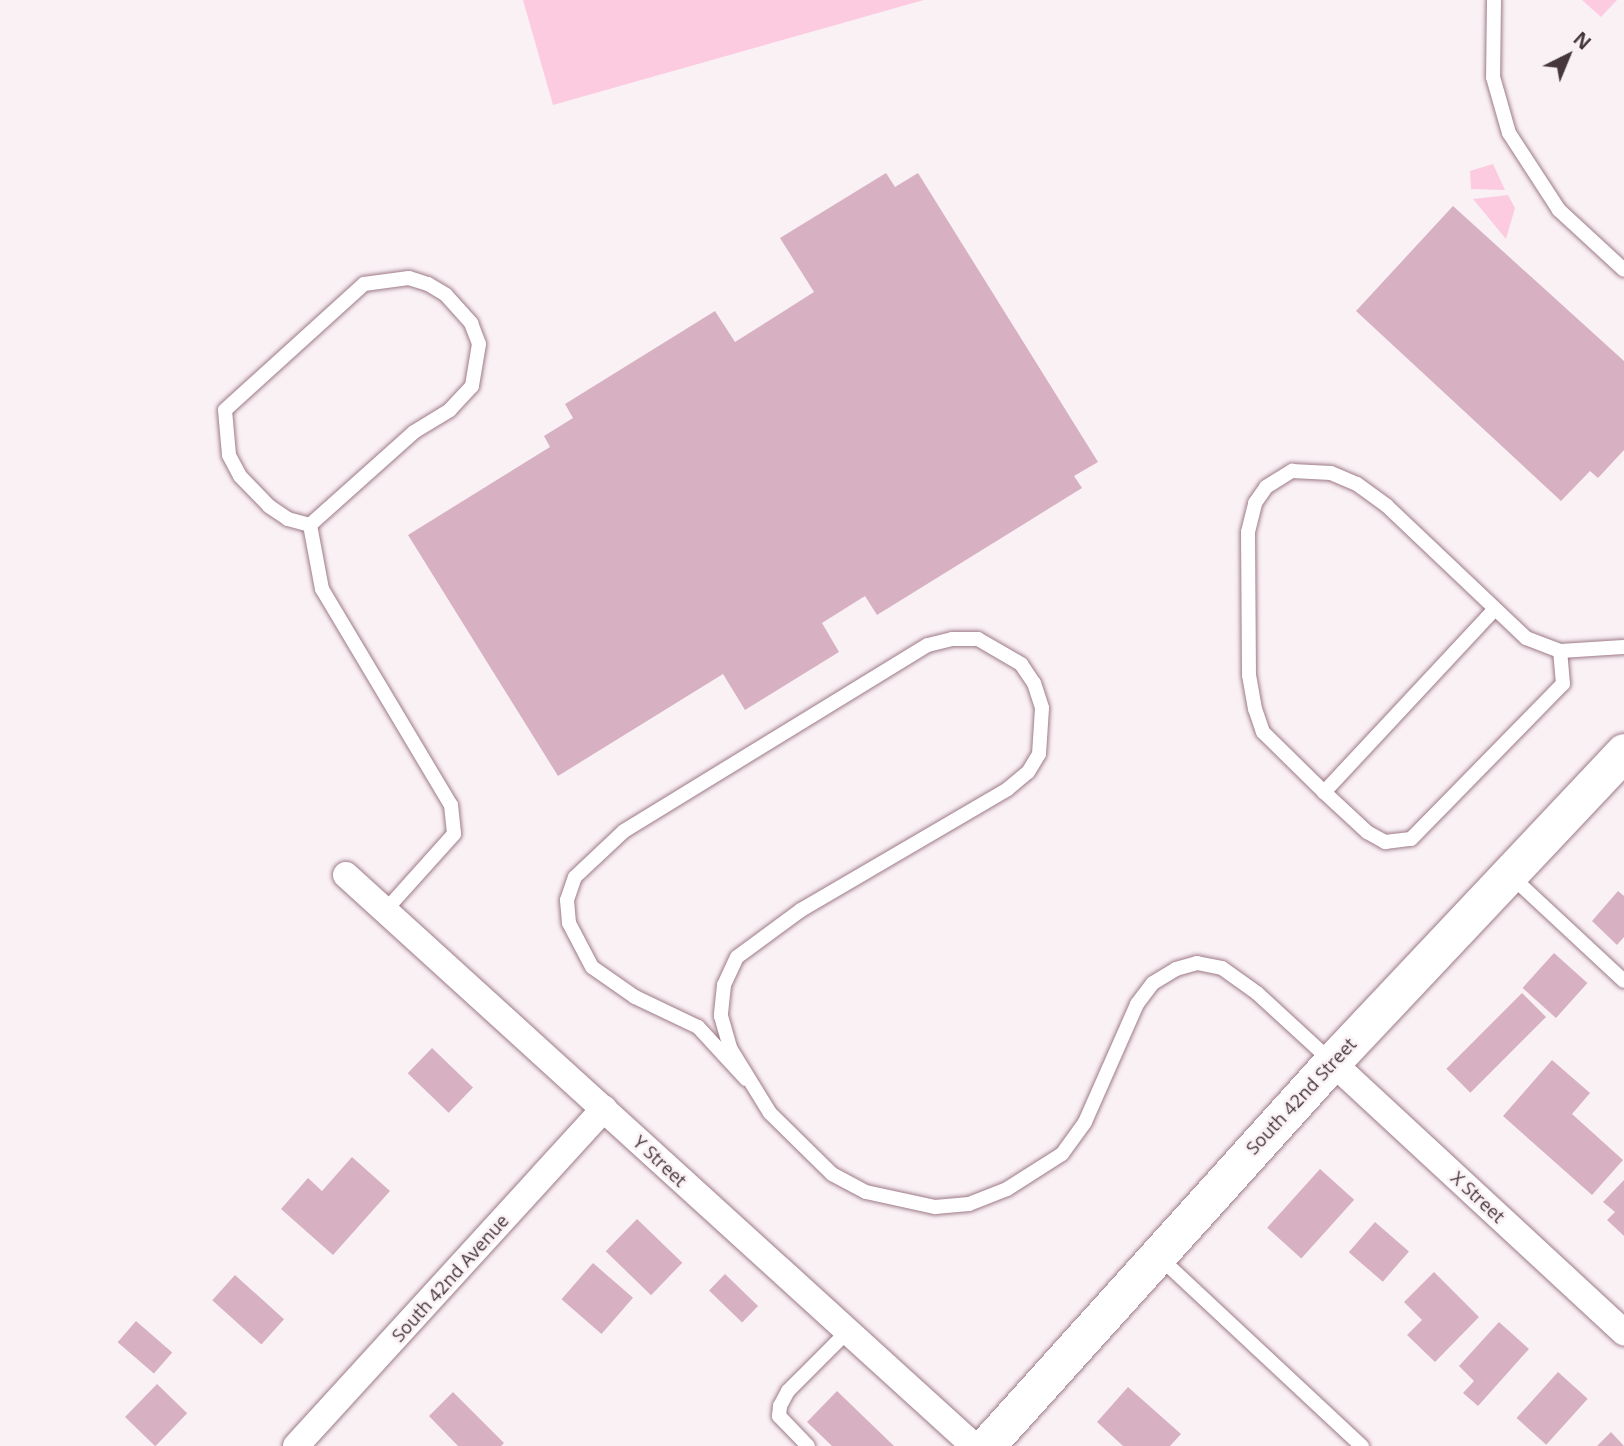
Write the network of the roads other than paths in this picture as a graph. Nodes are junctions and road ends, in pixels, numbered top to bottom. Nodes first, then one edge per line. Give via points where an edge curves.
1 (1494, 0) edge
2 (1624, 270) edge
3 (310, 525) junction
4 (1493, 611) junction
5 (1624, 647) edge
6 (1560, 651) junction
7 (1624, 752) edge
8 (1324, 792) junction
9 (346, 875) dead end
10 (1511, 876) junction
11 (385, 911) junction
12 (1624, 981) edge
13 (1332, 1062) junction
14 (746, 1079) junction
15 (604, 1109) junction
16 (1156, 1254) junction
17 (847, 1332) junction
18 (1624, 1332) edge
19 (296, 1446) edge
20 (808, 1446) edge
21 (974, 1446) edge
22 (986, 1446) edge
23 (1362, 1446) edge

1 - 2 lane via 1493,77 1509,134 1559,210
3 - 3 lane via 414,432 450,410 472,386 479,344 471,323 446,295 428,284 409,278 364,284 225,410 229,455 240,475 278,512
3 - 11 lane via 322,589 451,805 454,834
4 - 6 lane via 1526,638
4 - 8 lane
4 - 8 lane via 1387,506 1357,484 1307,469 1279,477 1266,487 1255,503 1248,532 1249,675 1255,709 1263,732
5 - 6 lane
6 - 8 lane via 1563,684 1411,839 1385,842 1367,832
7 - 10 street, South 42nd Street
9 - 11 street, Y Street
10 - 12 lane
10 - 13 street, South 42nd Street
11 - 15 street, Y Street
13 - 14 lane via 1257,993 1222,968 1197,963 1176,969 1153,983 1137,1004 1085,1122 1062,1154 1007,1189 969,1204 935,1207 893,1201 832,1174 792,1138
13 - 16 street, South 42nd Street
13 - 18 street, X Street
14 - 14 lane via 721,1016 724,985 737,957 801,910 1008,789 1033,763 1043,731 1042,708 1034,683 1021,664 1000,649 978,639 928,645 624,831 575,877 567,900 569,923 592,967 635,997 698,1027
15 - 17 street, Y Street
15 - 19 street, South 42nd Avenue
16 - 22 street, South 42nd Street
16 - 23 lane
17 - 20 lane via 788,1391 780,1406 779,1416
17 - 21 street, Y Street

